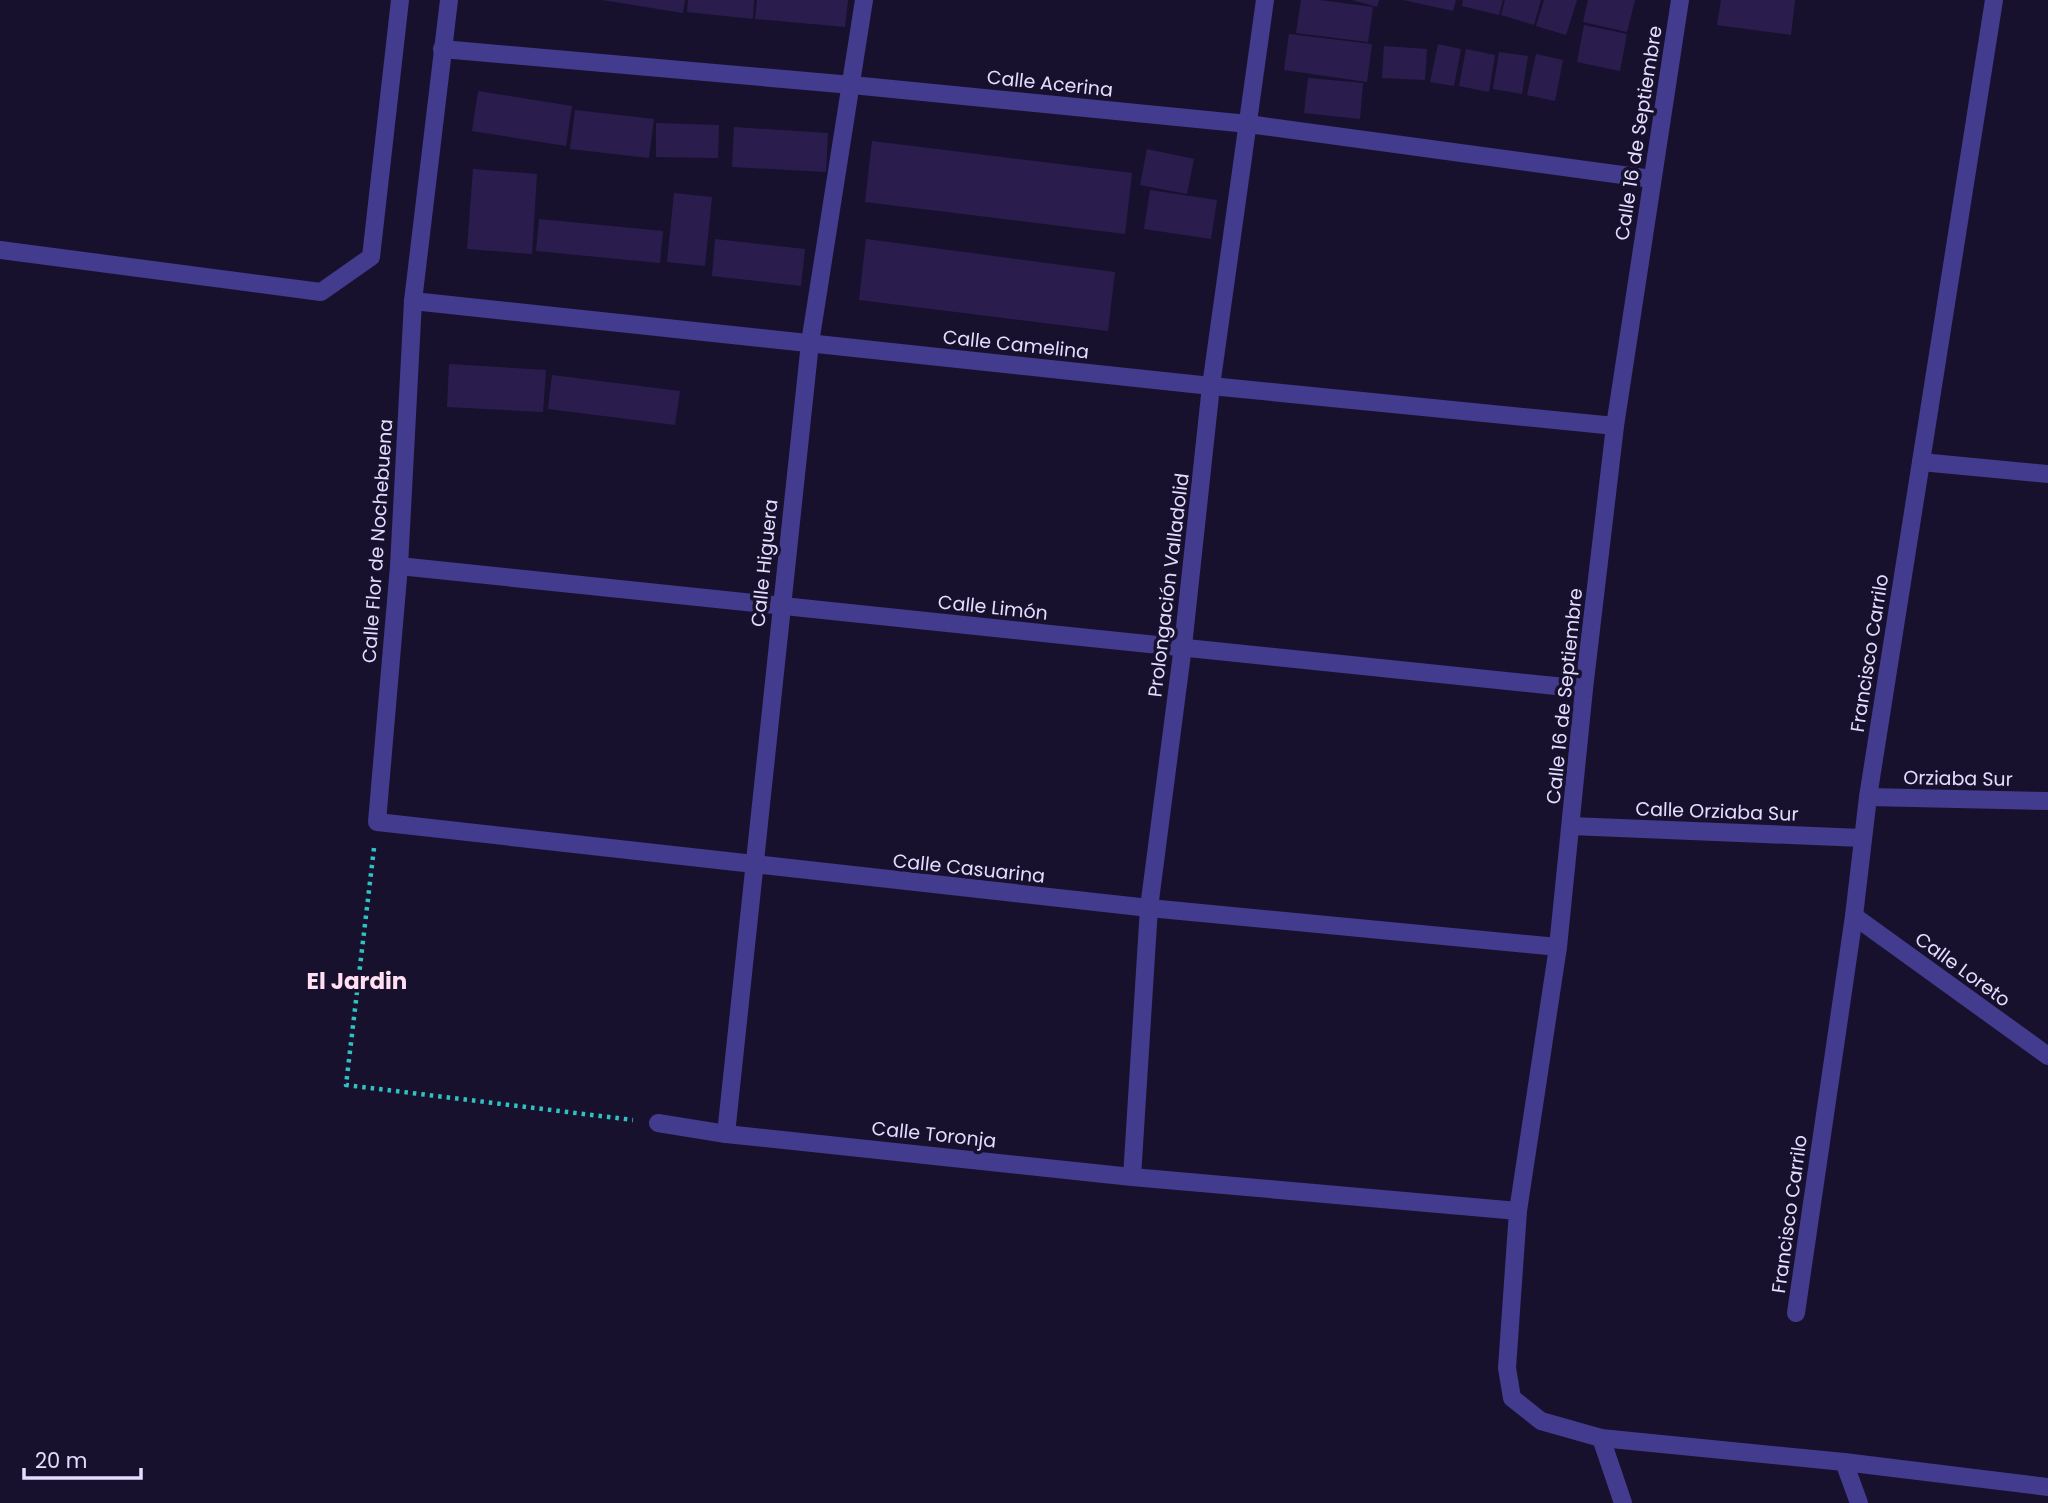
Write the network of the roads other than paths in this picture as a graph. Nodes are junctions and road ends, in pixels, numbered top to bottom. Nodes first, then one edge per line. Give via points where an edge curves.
1 (400, 0) edge
2 (449, 0) edge
3 (864, 0) edge
4 (1265, 0) edge
5 (1680, 0) edge
6 (1994, 0) edge
7 (442, 49) junction
8 (852, 85) junction
9 (1248, 124) junction
10 (1651, 179) junction
11 (0, 250) edge
12 (412, 301) junction
13 (810, 343) junction
14 (1212, 386) junction
15 (1615, 426) junction
16 (1921, 462) junction
17 (2048, 474) edge
18 (399, 566) junction
19 (780, 607) junction
20 (1183, 646) junction
21 (1584, 690) junction
22 (1868, 797) junction
23 (2048, 801) edge
24 (377, 822) joint
25 (1571, 826) junction
26 (1862, 838) junction
27 (753, 866) junction
28 (1149, 908) junction
29 (1854, 916) junction
30 (1558, 947) junction
31 (2048, 1056) edge
32 (658, 1123) road end
33 (726, 1133) junction
34 (1132, 1177) junction
35 (1518, 1211) junction
36 (1796, 1313) dead end
37 (1601, 1438) junction
38 (1844, 1462) junction
39 (2048, 1487) edge
40 (1623, 1503) edge
41 (1859, 1503) edge

1 - 11 street via 371,257 321,292
2 - 7 street, Calle Flor de Nochebuena
3 - 8 street, Calle Higuera
4 - 9 street, Prolongación Valladolid
5 - 10 street, Calle 16 de Septiembre
6 - 16 street, Francisco Carrilo
7 - 8 street, Calle Acerina
7 - 12 street, Calle Flor de Nochebuena
8 - 9 street, Calle Acerina
8 - 13 street, Calle Higuera
9 - 10 street, Calle Acerina
9 - 14 street, Prolongación Valladolid
10 - 15 street, Calle 16 de Septiembre
12 - 13 street, Calle Camelina
12 - 18 street, Calle Flor de Nochebuena
13 - 14 street, Calle Camelina
13 - 19 street, Calle Higuera
14 - 15 street, Calle Camelina
14 - 20 street, Prolongación Valladolid
15 - 21 street, Calle 16 de Septiembre
16 - 17 street
16 - 22 street, Francisco Carrilo
18 - 19 street, Calle Limón
18 - 24 street, Calle Flor de Nochebuena
19 - 20 street, Calle Limón
19 - 27 street, Calle Higuera
20 - 21 street, Calle Limón
20 - 28 street, Prolongación Valladolid
21 - 25 street, Calle 16 de Septiembre
22 - 23 street, Orziaba Sur
22 - 26 street, Francisco Carrilo
24 - 27 street, Calle Casuarina
25 - 26 street, Calle Orziaba Sur
25 - 30 street, Calle 16 de Septiembre
26 - 29 street, Francisco Carrilo
27 - 28 street, Calle Casuarina
27 - 33 street, Calle Higuera
28 - 30 street, Calle Casuarina
28 - 34 street, Prolongación Valladolid
29 - 31 street, Calle Loreto
29 - 36 street, Francisco Carrilo
30 - 35 street, Calle 16 de Septiembre
32 - 33 street, Calle Toronja
33 - 34 street, Calle Toronja
34 - 35 street, Calle Toronja
35 - 37 street, Calle 16 de Septiembre via 1507,1368 1512,1398 1541,1421
37 - 38 street
37 - 40 street
38 - 39 street
38 - 41 street

